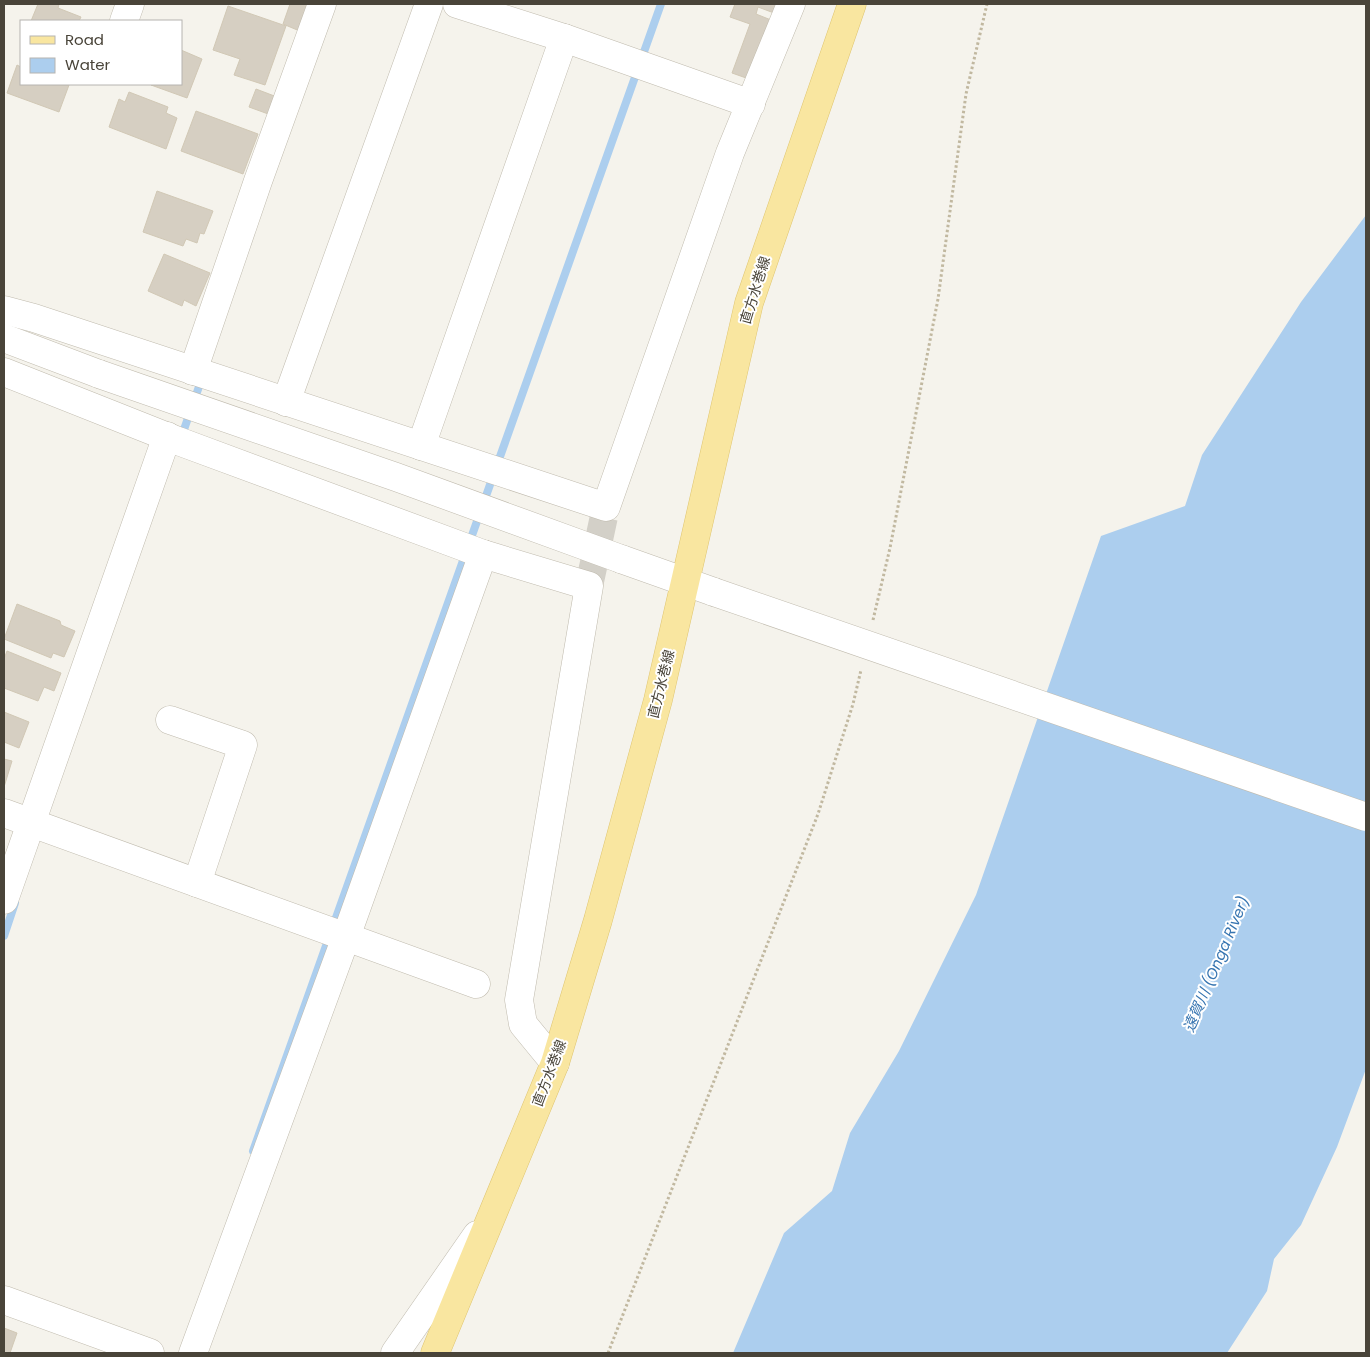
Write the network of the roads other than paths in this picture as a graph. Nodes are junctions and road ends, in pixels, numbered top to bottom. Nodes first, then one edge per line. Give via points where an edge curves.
1 (130, 4) edge
2 (322, 4) edge
3 (429, 4) edge
4 (457, 4) edge
5 (791, 4) edge
6 (852, 4) edge
7 (124, 20) edge
8 (564, 38) junction
9 (751, 104) junction
10 (4, 310) edge
11 (4, 338) edge
12 (4, 372) edge
13 (203, 374) junction
14 (286, 402) junction
15 (178, 440) junction
16 (421, 446) junction
17 (473, 550) junction
18 (686, 582) junction
19 (170, 720) dead end
20 (4, 814) edge
21 (1366, 817) edge
22 (40, 826) junction
23 (197, 883) junction
24 (4, 900) edge
25 (337, 934) junction
26 (476, 984) dead end
27 (555, 1063) junction
28 (490, 1216) junction
29 (4, 1300) edge
30 (150, 1353) edge
31 (193, 1353) edge
32 (396, 1353) edge
33 (435, 1353) edge

1 - 7 street
2 - 13 street via 258,181
3 - 14 street
4 - 8 street
5 - 9 street
6 - 18 main road, 直方水巻線 via 749,303
8 - 9 street
8 - 16 street
9 - 16 street via 730,153 606,507
10 - 13 street
11 - 18 street, bridge
12 - 15 street
13 - 14 street
14 - 16 street
15 - 17 street
15 - 22 street
17 - 25 street
17 - 27 street via 589,586 519,1000 524,1024
18 - 21 street, bridge
18 - 27 main road, 直方水巻線 via 656,710
19 - 23 street via 243,745
20 - 22 street
22 - 23 street
22 - 24 street
23 - 25 street
25 - 26 street
25 - 31 street
27 - 28 main road, 直方水巻線
28 - 32 street
28 - 33 main road, 直方水巻線
29 - 30 street

